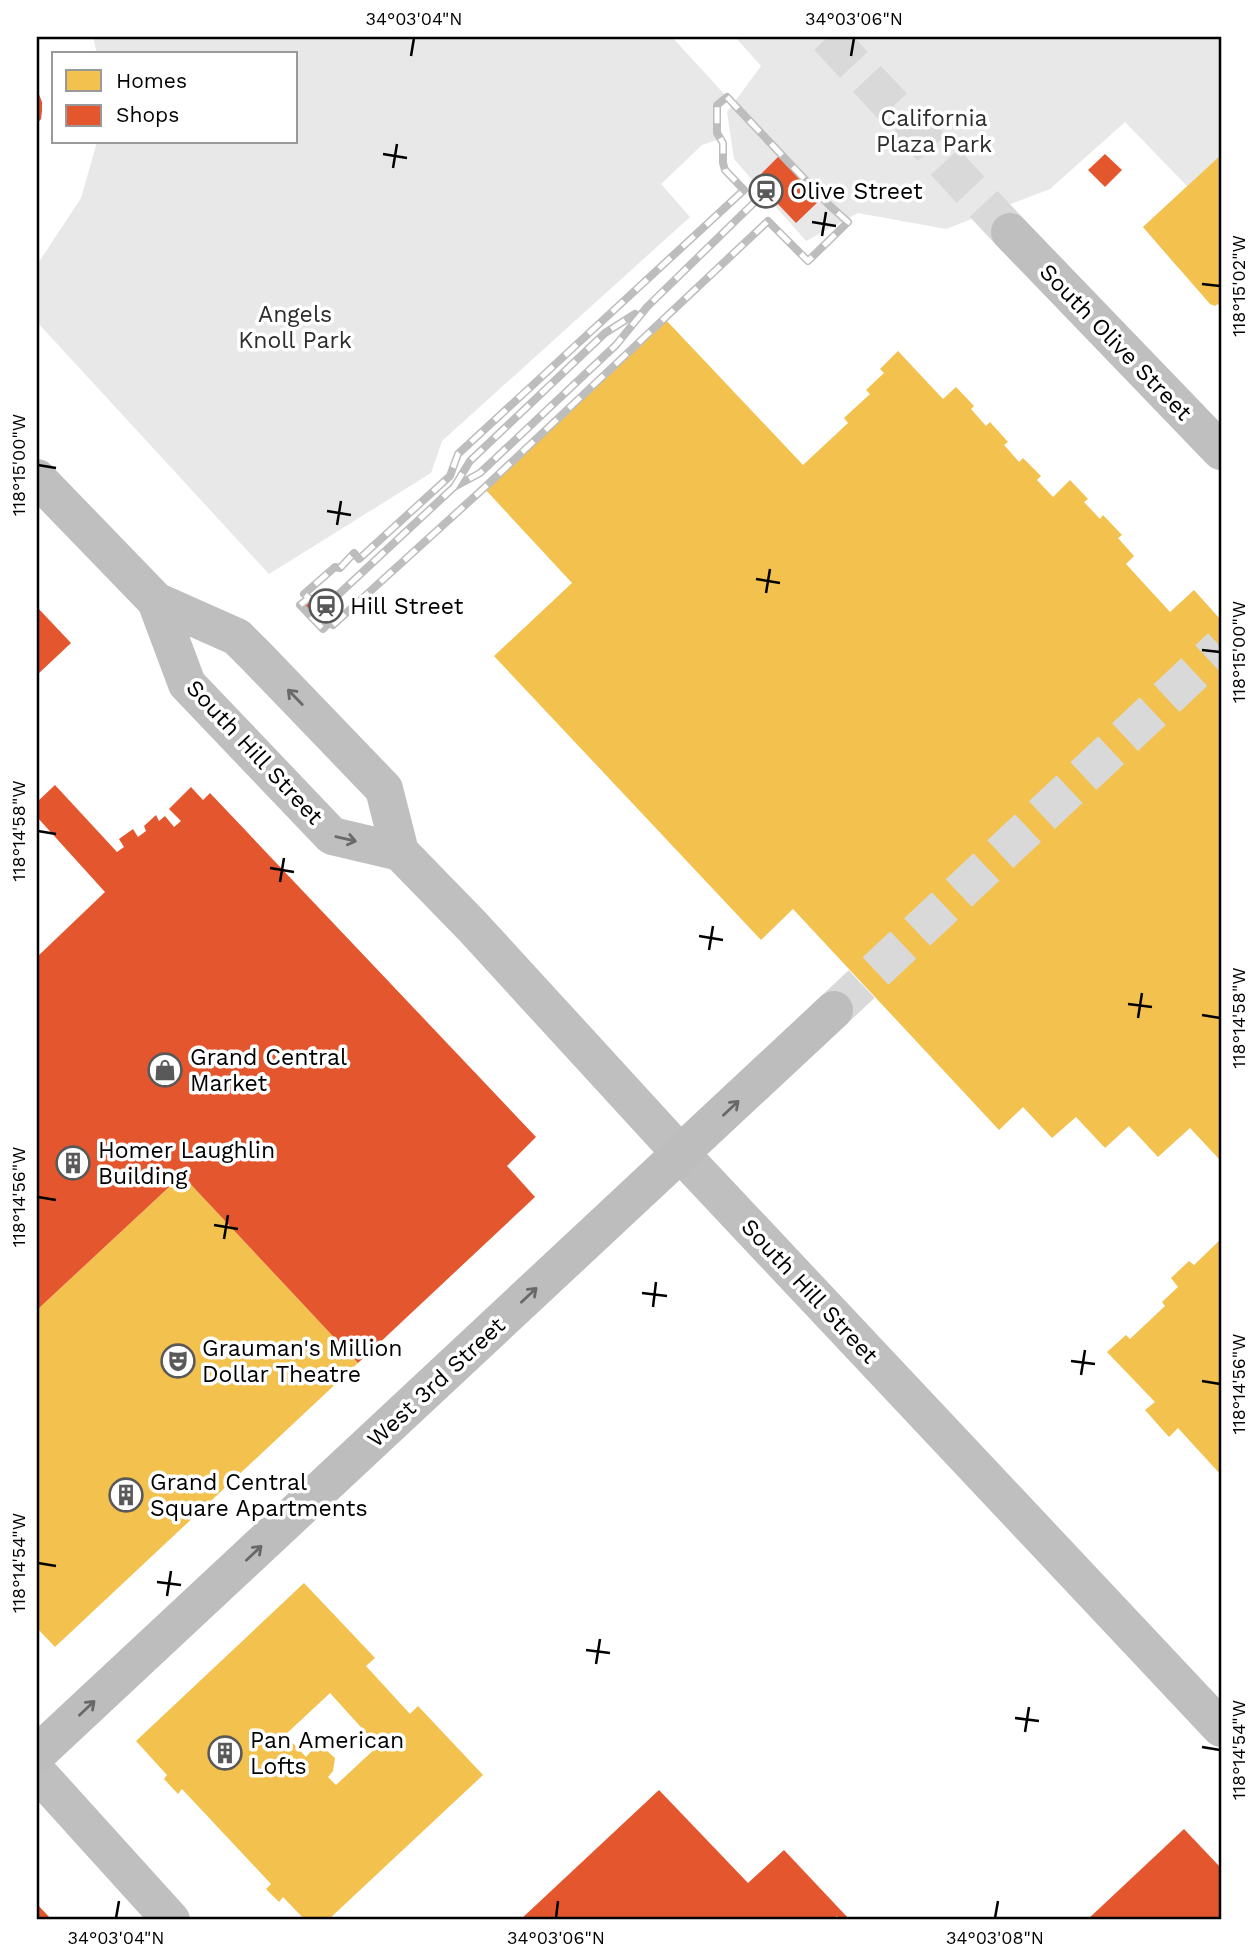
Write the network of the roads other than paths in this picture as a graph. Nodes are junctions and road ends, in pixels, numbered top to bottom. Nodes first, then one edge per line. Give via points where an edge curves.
1 (1010, 232) tunnel mouth
2 (1221, 451) edge
3 (37, 478) edge
4 (156, 601) junction
5 (400, 852) junction
6 (834, 1010) tunnel mouth
7 (681, 1154) junction
8 (1221, 1728) edge
9 (37, 1754) edge
10 (37, 1772) edge
11 (171, 1920) edge

1 - 2 main road, South Olive Street
3 - 4 main road, South Hill Street
5 -> 4 main road, South Hill Street via 384,789 256,656 237,637
4 -> 5 main road, South Hill Street via 187,684 332,836
5 - 7 main road, South Hill Street
7 -> 6 main road, West 3rd Street
7 - 8 main road, South Hill Street
9 -> 7 main road, West 3rd Street
10 - 11 main road

